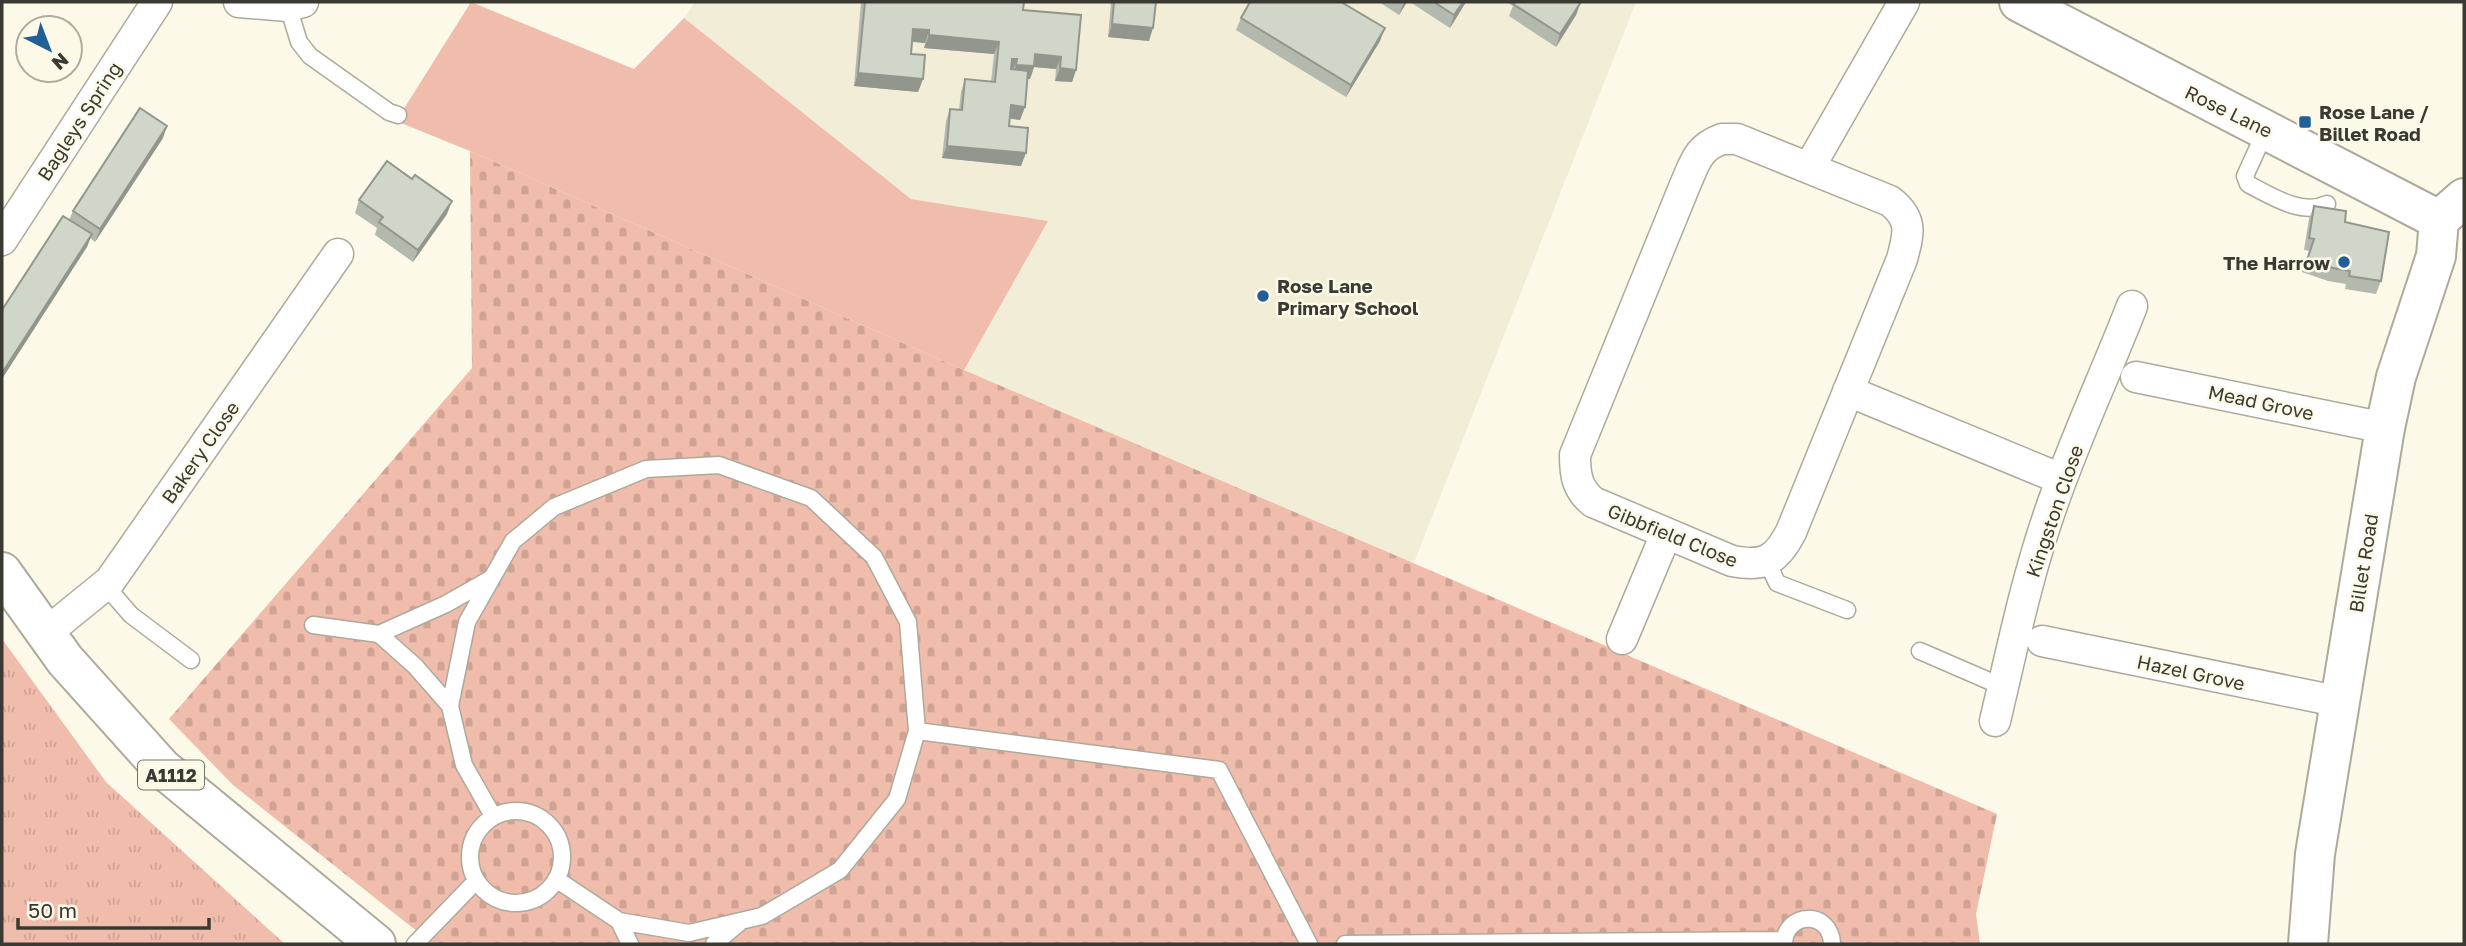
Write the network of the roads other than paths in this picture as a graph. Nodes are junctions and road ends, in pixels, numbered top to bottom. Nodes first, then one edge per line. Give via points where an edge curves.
1 (157, 2) edge
2 (239, 2) edge
3 (1904, 2) edge
4 (2019, 2) edge
5 (295, 4) edge
6 (398, 115) dead end
7 (2266, 129) junction
8 (1809, 168) junction
9 (2328, 204) dead end
10 (2452, 209) edge
11 (2, 240) edge
12 (338, 254) dead end
13 (2132, 306) dead end
14 (2136, 377) dead end
15 (1848, 391) junction
16 (2385, 428) junction
17 (2061, 479) junction
18 (1666, 534) junction
19 (1767, 561) junction
20 (2, 572) edge
21 (493, 577) junction
22 (105, 585) junction
23 (1847, 610) dead end
24 (313, 625) dead end
25 (46, 633) junction
26 (379, 634) junction
27 (1622, 639) dead end
28 (2042, 641) dead end
29 (1920, 650) dead end
30 (191, 660) dead end
31 (2003, 687) junction
32 (2341, 702) junction
33 (450, 706) junction
34 (1995, 721) dead end
35 (917, 731) junction
36 (493, 816) junction
37 (556, 878) junction
38 (477, 881) junction
39 (619, 921) junction
40 (741, 921) junction
41 (1784, 942) edge
42 (376, 944) edge
43 (415, 944) edge
44 (630, 944) edge
45 (714, 944) edge
46 (1309, 944) edge
47 (1345, 944) edge
48 (1832, 944) edge
49 (2308, 944) edge

1 - 11 street, Bagleys Spring
2 - 5 street
3 - 8 street
4 - 7 street, Rose Lane
5 - 6 lane via 299,42 310,56
7 - 9 lane via 2245,176 2248,184 2307,209
7 - 10 street, Rose Lane
8 - 15 street, Gibbfield Close via 1890,201 1902,210 1906,221 1908,236 1902,258
8 - 18 street, Gibbfield Close via 1737,139 1707,144 1685,186 1575,455 1575,476 1592,502
10 - 16 street, Billet Road via 2396,377
12 - 22 street, Bakery Close
13 - 17 street, Kingston Close
14 - 16 street, Mead Grove
15 - 17 street
15 - 19 street, Gibbfield Close via 1783,549
16 - 32 street, Billet Road
17 - 31 street, Kingston Close
18 - 19 street, Gibbfield Close via 1732,561
18 - 27 street
19 - 23 lane via 1777,583
20 - 25 street, A1112
21 - 26 lane
21 - 33 lane via 467,622
21 - 35 lane via 513,541 554,507 646,469 719,465 811,498 874,556 908,622
22 - 25 street, Bakery Close
22 - 30 lane via 131,615
24 - 26 lane
25 - 42 street, A1112 via 162,768
26 - 33 lane
28 - 32 street, Hazel Grove
29 - 31 lane
31 - 34 street, Kingston Close
32 - 49 street, Billet Road via 2315,854
33 - 36 lane via 464,765
35 - 40 lane via 897,799 841,870 762,916
35 - 46 lane via 1219,770
36 - 37 lane via 526,812 554,831 562,857
36 - 38 lane via 472,844 470,859
37 - 38 lane via 546,891 522,902 496,899
37 - 39 lane
38 - 43 lane
39 - 40 lane via 689,933
39 - 44 lane
40 - 45 lane
41 - 47 lane
41 - 48 lane via 1791,925 1808,918 1825,924

